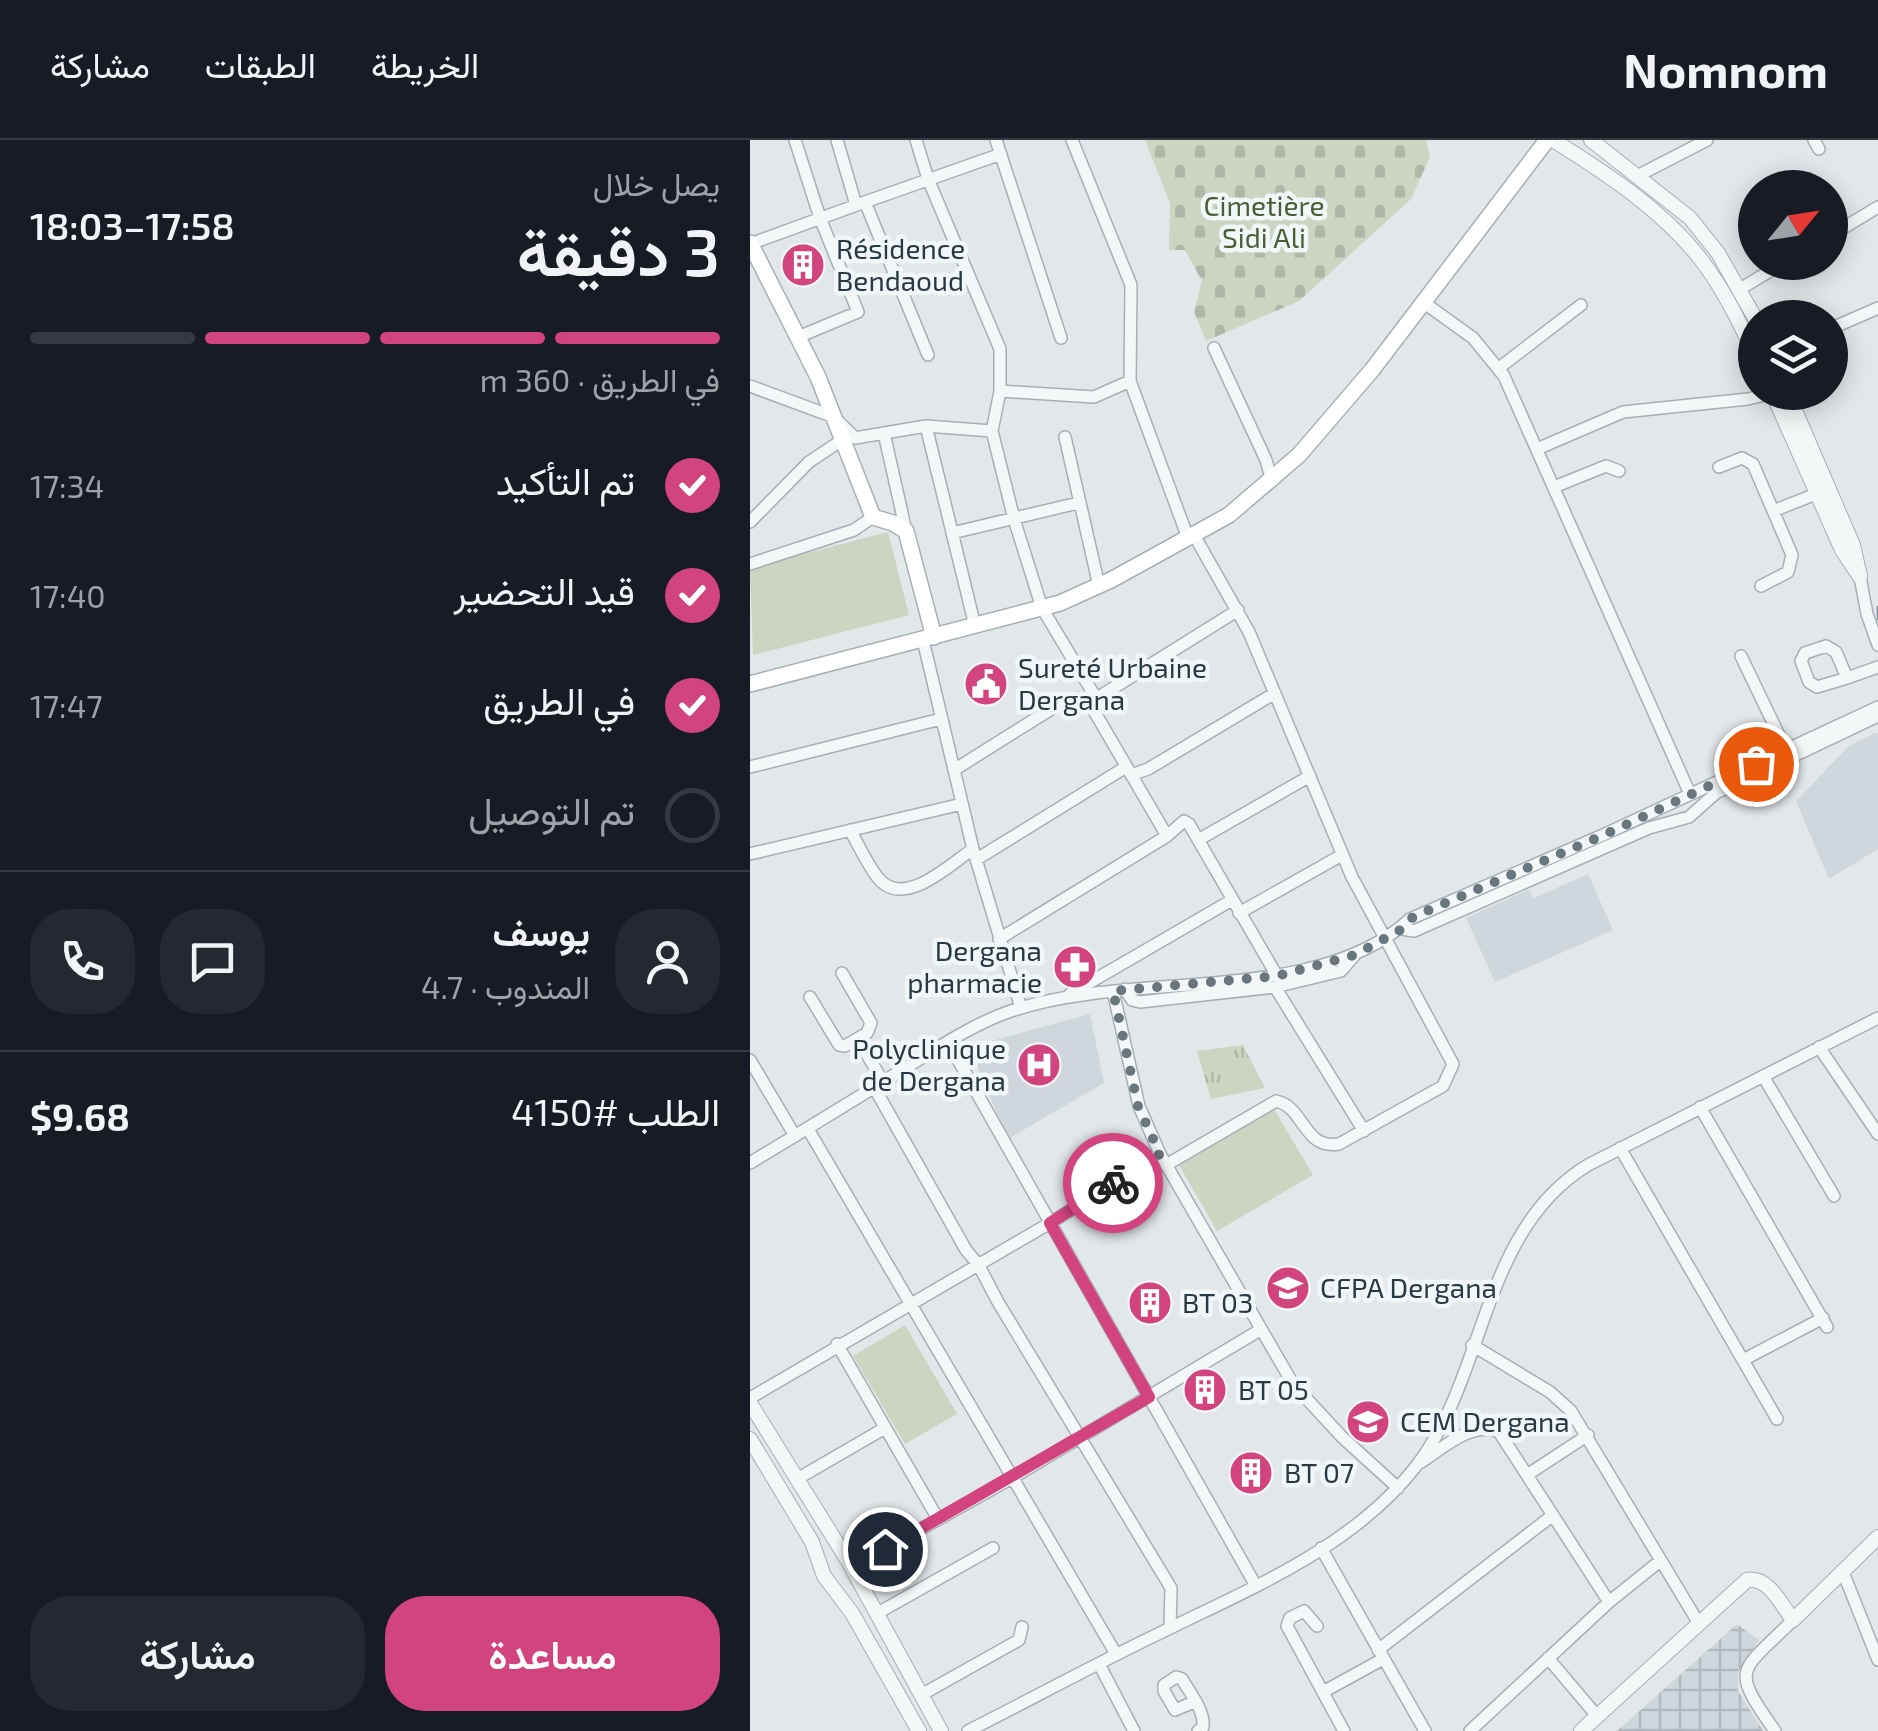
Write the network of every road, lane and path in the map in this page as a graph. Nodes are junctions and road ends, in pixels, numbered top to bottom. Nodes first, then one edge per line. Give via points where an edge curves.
1 (795, 140) edge
2 (837, 140) edge
3 (916, 140) edge
4 (996, 140) edge
5 (1072, 140) edge
6 (1550, 140) edge
7 (1591, 140) edge
8 (1707, 140) edge
9 (1001, 154) junction
10 (1635, 173) junction
11 (928, 179) junction
12 (1620, 186) junction
13 (861, 203) junction
14 (1878, 207) edge
15 (820, 218) junction
16 (1848, 225) edge
17 (750, 243) edge
18 (1756, 280) edge
19 (1740, 290) junction
20 (1745, 300) edge
21 (1423, 302) junction
22 (1581, 306) dead end
23 (1878, 308) edge
24 (1848, 320) edge
25 (1738, 323) edge
26 (798, 337) junction
27 (1061, 338) dead end
28 (1214, 348) dead end
29 (928, 355) dead end
30 (1499, 368) junction
31 (1130, 381) junction
32 (750, 386) edge
33 (1000, 391) junction
34 (1738, 400) edge
35 (1779, 410) edge
36 (1796, 410) edge
37 (834, 417) junction
38 (926, 426) junction
39 (992, 431) junction
40 (884, 433) junction
41 (1065, 437) dead end
42 (842, 440) junction
43 (1538, 449) junction
44 (1719, 468) dead end
45 (1619, 471) dead end
46 (1272, 481) junction
47 (1554, 487) junction
48 (1816, 494) junction
49 (1078, 503) junction
50 (1774, 511) junction
51 (873, 517) junction
52 (1014, 519) junction
53 (750, 522) edge
54 (906, 532) junction
55 (952, 533) junction
56 (1191, 537) junction
57 (750, 564) edge
58 (1878, 569) edge
59 (1860, 577) junction
60 (1099, 586) junction
61 (1761, 586) dead end
62 (1042, 608) junction
63 (1238, 610) junction
64 (975, 626) junction
65 (928, 639) junction
66 (1878, 645) edge
67 (1742, 656) dead end
68 (1878, 667) edge
69 (1847, 678) dead end
70 (750, 684) edge
71 (1274, 693) junction
72 (1093, 701) junction
73 (1878, 708) edge
74 (1878, 716) edge
75 (942, 719) junction
76 (1788, 754) junction
77 (750, 768) edge
78 (954, 770) junction
79 (1129, 771) junction
80 (1310, 776) junction
81 (1691, 794) junction
82 (962, 804) junction
83 (1705, 804) junction
84 (1692, 816) junction
85 (850, 830) junction
86 (1167, 836) junction
87 (1198, 840) junction
88 (750, 854) edge
89 (975, 854) junction
90 (1342, 855) junction
91 (1232, 900) junction
92 (1239, 913) junction
93 (1402, 929) junction
94 (1384, 938) junction
95 (999, 939) junction
96 (842, 973) dead end
97 (1276, 981) junction
98 (1119, 990) junction
99 (810, 997) dead end
100 (1062, 999) junction
101 (1020, 1008) junction
102 (1878, 1018) edge
103 (858, 1039) junction
104 (948, 1042) junction
105 (1819, 1047) junction
106 (750, 1060) edge
107 (1762, 1076) junction
108 (879, 1084) junction
109 (1700, 1106) junction
110 (808, 1128) junction
111 (1364, 1131) junction
112 (1878, 1134) edge
113 (795, 1136) junction
114 (1620, 1148) junction
115 (1162, 1160) junction
116 (750, 1163) edge
117 (1834, 1196) dead end
118 (1050, 1223) junction
119 (978, 1264) junction
120 (908, 1304) junction
121 (1260, 1330) junction
122 (838, 1344) junction
123 (1472, 1345) junction
124 (1744, 1360) junction
125 (1149, 1397) junction
126 (750, 1400) edge
127 (1777, 1419) dead end
128 (886, 1428) junction
129 (1588, 1435) junction
130 (750, 1438) edge
131 (1080, 1438) junction
132 (1419, 1463) junction
133 (1527, 1475) junction
134 (1012, 1478) junction
135 (797, 1479) junction
136 (1398, 1488) junction
137 (1552, 1514) junction
138 (938, 1519) junction
139 (1878, 1537) edge
140 (992, 1548) dead end
141 (1321, 1548) junction
142 (844, 1555) junction
143 (1660, 1561) junction
144 (822, 1569) junction
145 (1843, 1572) junction
146 (856, 1578) junction
147 (1256, 1586) junction
148 (834, 1590) junction
149 (1609, 1602) junction
150 (876, 1614) junction
151 (1793, 1620) junction
152 (1698, 1622) junction
153 (1317, 1626) dead end
154 (1022, 1627) dead end
155 (1170, 1628) junction
156 (1116, 1654) junction
157 (1381, 1654) junction
158 (1548, 1658) junction
159 (1878, 1660) edge
160 (1099, 1664) junction
161 (1322, 1692) junction
162 (921, 1695) junction
163 (1194, 1702) dead end
164 (1597, 1716) junction
165 (919, 1731) edge
166 (941, 1731) edge
167 (968, 1731) edge
168 (1134, 1731) edge
169 (1198, 1731) edge
170 (1344, 1731) edge
171 (1425, 1731) edge
172 (1470, 1731) edge
173 (1581, 1731) edge
174 (1776, 1731) edge

1 - 15 street
2 - 13 street
3 - 11 street
4 - 9 street
5 - 31 street via 1131,285
6 - 12 street
6 - 21 main road
7 - 10 street
8 - 10 street
9 - 11 street
9 - 27 street
10 - 12 street
10 - 19 street via 1700,229
11 - 13 street
11 - 33 street via 1000,349
12 - 25 street via 1703,261
13 - 15 street
13 - 29 street
14 - 16 street
15 - 17 street
15 - 26 street via 858,312
17 - 26 main road
18 - 19 street
19 - 20 street
21 - 30 street via 1473,338
21 - 46 main road
22 - 30 street
23 - 24 street
26 - 37 main road
28 - 46 street
30 - 43 street
31 - 33 street via 1094,396
31 - 56 street
32 - 37 street
33 - 39 street
34 - 43 street via 1616,414
35 - 48 street
36 - 59 street
37 - 40 street via 855,438
37 - 42 main road
38 - 39 street
38 - 40 street
38 - 55 street
39 - 52 street
40 - 54 street
41 - 49 street
42 - 51 main road
42 - 53 street via 809,462
43 - 47 street
44 - 50 street via 1738,458 1750,461
45 - 47 street via 1606,466
46 - 56 main road
47 - 81 street
48 - 50 street
48 - 59 street
49 - 52 street
49 - 60 street
50 - 61 street via 1792,564
51 - 54 main road
51 - 57 street via 854,530
52 - 55 street
52 - 62 street
54 - 65 main road
55 - 64 street
56 - 60 main road
56 - 63 street
58 - 59 street
59 - 66 street
60 - 62 main road
62 - 64 main road
62 - 72 street
63 - 71 street
63 - 72 street
64 - 65 main road
65 - 70 main road
65 - 75 street
67 - 76 street
68 - 69 street
71 - 79 street via 1148,770
71 - 80 street
72 - 78 street via 1068,699
72 - 79 street
73 - 76 street
74 - 76 street
75 - 77 street
75 - 78 street
76 - 81 street
76 - 83 street
78 - 82 street
79 - 86 street
79 - 89 street
80 - 87 street
80 - 90 street
81 - 83 street via 1701,794
81 - 84 street via 1684,807
81 - 93 street via 1413,917
82 - 85 street
82 - 89 street
83 - 84 street
84 - 93 street via 1649,828 1414,931
85 - 88 street
85 - 89 street via 877,877 900,890
86 - 87 street via 1184,821
86 - 95 street
87 - 91 street
89 - 95 street
90 - 92 street
90 - 94 street
91 - 92 street
91 - 100 street
92 - 97 street
93 - 94 street
94 - 97 street via 1355,955
94 - 111 street via 1451,1056 1452,1072 1444,1086
95 - 101 street
96 - 103 street via 871,1023
97 - 98 street
97 - 111 street
98 - 100 street
98 - 115 street via 1138,1106
99 - 103 street via 838,1045
100 - 101 street
101 - 104 street
102 - 105 street
103 - 108 street
104 - 108 street
104 - 118 street
105 - 107 street
105 - 112 street
106 - 113 street
107 - 109 street
107 - 117 street
108 - 110 street
108 - 119 street
109 - 114 street
109 - 124 street via 1824,1323
110 - 113 street
110 - 120 street
111 - 115 street via 1339,1144 1321,1144 1290,1107 1276,1101
113 - 116 street
114 - 123 street via 1576,1172 1539,1208
114 - 124 street
115 - 118 street
115 - 121 street
118 - 119 street
118 - 125 street
119 - 120 street
119 - 131 street
120 - 122 street
120 - 134 street
121 - 125 street
121 - 136 street via 1304,1397
122 - 126 street
122 - 128 street
123 - 129 street via 1550,1392
123 - 132 street
124 - 127 street
125 - 131 street
125 - 147 street
126 - 135 street
128 - 135 street
128 - 138 street
129 - 133 street
129 - 143 street
130 - 144 street
131 - 134 street
131 - 155 street via 1171,1588
132 - 133 street via 1487,1428 1503,1436
132 - 136 street
133 - 137 street
134 - 138 street
134 - 156 street
135 - 142 street
136 - 141 street via 1360,1524
137 - 149 street
137 - 157 street
138 - 146 street via 876,1555
139 - 145 street
140 - 150 street
141 - 147 street
141 - 157 street
142 - 144 street
142 - 146 street
143 - 149 street
143 - 152 street
144 - 148 street
145 - 151 street
145 - 159 street
146 - 148 street
146 - 150 street
147 - 155 street
148 - 165 street
149 - 158 street
150 - 162 street
151 - 152 street via 1755,1578
151 - 174 street via 1748,1664 1744,1678
152 - 164 street
153 - 161 street via 1304,1610 1288,1623
154 - 162 street via 1019,1640
155 - 156 street
156 - 160 street
157 - 161 street
157 - 171 street
158 - 164 street
158 - 172 street
160 - 167 street
160 - 168 street
161 - 170 street
162 - 166 street
163 - 169 street via 1204,1721
164 - 173 street

